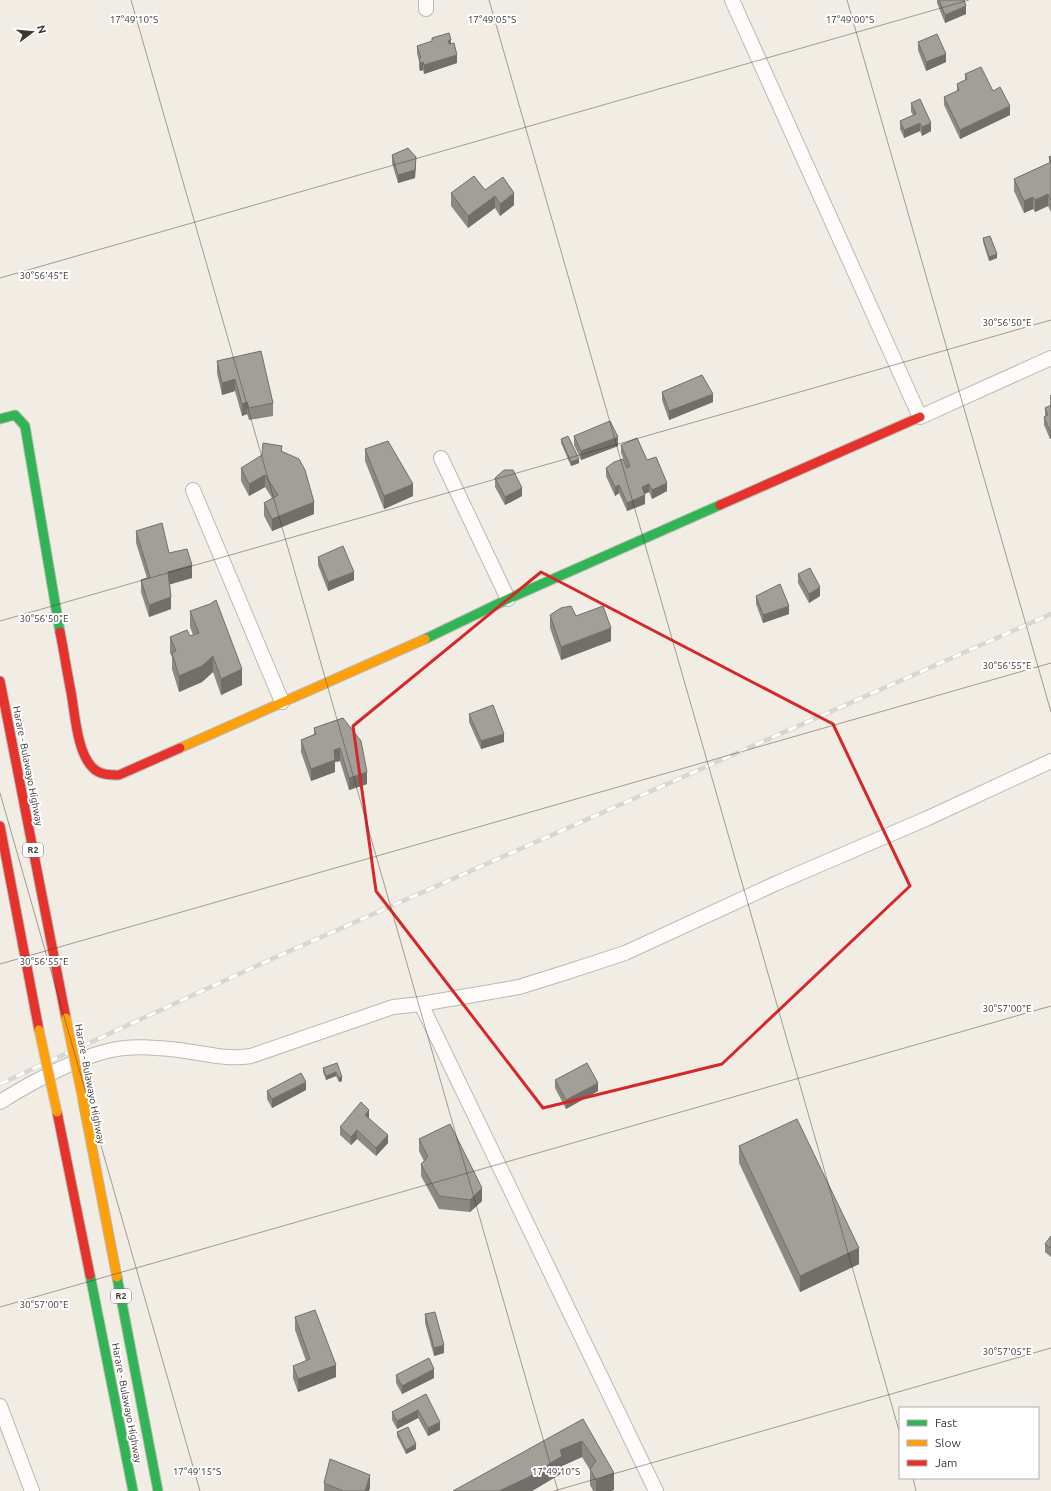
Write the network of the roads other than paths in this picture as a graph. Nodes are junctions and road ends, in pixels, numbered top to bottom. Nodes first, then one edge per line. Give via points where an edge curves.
1 (732, 0) edge
2 (1051, 358) edge
3 (920, 417) junction
4 (0, 419) edge
5 (441, 458) dead end
6 (193, 490) dead end
7 (508, 599) junction
8 (0, 681) edge
9 (282, 702) junction
10 (1051, 761) edge
11 (0, 826) edge
12 (421, 1004) junction
13 (0, 1102) edge
14 (0, 1406) edge
15 (32, 1491) edge
16 (133, 1491) edge
17 (158, 1491) edge
18 (656, 1491) edge

1 - 3 street
2 - 3 street
3 - 7 main road
4 - 9 main road via 15,415 25,426 78,734 95,772 105,775 119,774
5 - 7 street
6 - 9 street
7 - 9 main road via 418,643
8 - 17 main road, Harare - Bulawayo Highway / R2, bridge
10 - 12 street via 625,953 518,987
11 - 16 main road, Harare - Bulawayo Highway, bridge
12 - 13 street via 393,1007 251,1056 229,1058 152,1048 112,1050 64,1068
12 - 18 street
14 - 15 street

